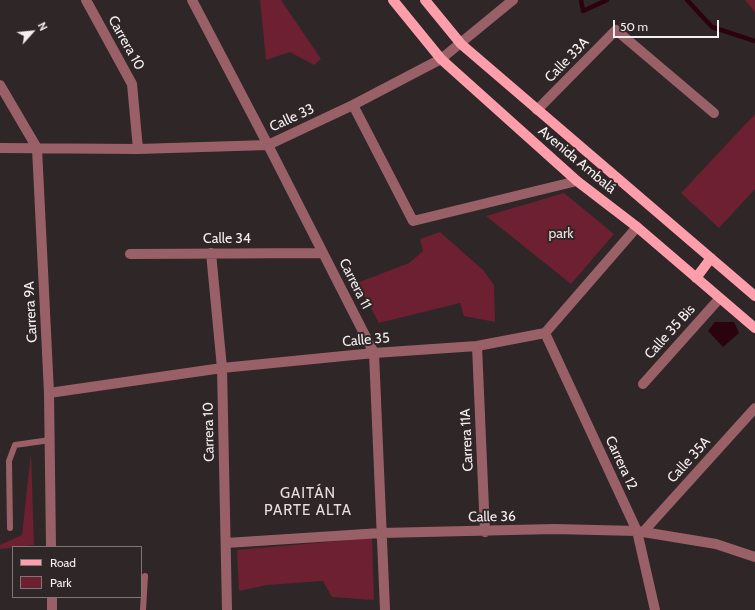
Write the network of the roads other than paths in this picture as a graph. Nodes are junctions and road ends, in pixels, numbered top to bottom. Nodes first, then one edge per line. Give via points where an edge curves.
1 (86, 0) edge
2 (192, 0) edge
3 (393, 0) edge
4 (425, 0) edge
5 (513, 0) edge
6 (461, 44) junction
7 (441, 59) junction
8 (0, 86) edge
9 (352, 105) junction
10 (537, 110) junction
11 (714, 113) dead end
12 (268, 145) junction
13 (0, 148) edge
14 (37, 148) junction
15 (138, 149) junction
16 (577, 181) junction
17 (637, 227) junction
18 (211, 253) junction
19 (323, 253) junction
20 (130, 254) dead end
21 (711, 258) junction
22 (696, 278) junction
23 (755, 296) edge
24 (719, 299) junction
25 (755, 328) edge
26 (545, 333) junction
27 (477, 346) junction
28 (374, 353) junction
29 (222, 368) junction
30 (643, 384) dead end
31 (49, 393) junction
32 (755, 408) edge
33 (50, 440) junction
34 (10, 528) dead end
35 (640, 531) junction
36 (485, 532) junction
37 (381, 533) junction
38 (226, 543) junction
39 (51, 546) edge
40 (755, 557) edge
41 (145, 576) dead end
42 (52, 598) edge
43 (52, 610) edge
44 (143, 610) edge
45 (227, 610) edge
46 (385, 610) edge
47 (655, 610) edge

1 - 15 street, Carrera 10 via 132,84
2 - 12 street, Carrera 11
3 - 7 main road, Avenida Ambalá
4 - 6 main road, Avenida Ambalá
5 - 6 street, Calle 33
6 - 7 street, Calle 33
6 - 10 main road, Avenida Ambalá
7 - 9 street, Calle 33
7 - 16 main road, Avenida Ambalá
8 - 14 street, Carrera 9A
9 - 12 street, Calle 33
9 - 16 street via 413,221
10 - 11 street, Calle 33A via 616,30
10 - 21 main road, Avenida Ambalá
12 - 15 street, Calle 33
12 - 19 street, Carrera 11
13 - 14 street, Calle 33
14 - 15 street, Calle 33
14 - 31 street, Carrera 9A
16 - 17 main road, Avenida Ambalá
17 - 22 main road, Avenida Ambalá
17 - 26 street
18 - 19 street, Calle 34
18 - 20 street, Calle 34
18 - 29 street, Carrera 10
19 - 28 street, Carrera 11
21 - 22 main road
21 - 23 main road, Avenida Ambalá
22 - 24 main road, Avenida Ambalá
24 - 25 main road, Avenida Ambalá
24 - 30 street, Calle 35 Bis
26 - 27 street, Calle 35
26 - 35 street, Carrera 12
27 - 28 street, Calle 35
27 - 36 street, Carrera 11A
28 - 29 street, Calle 35
28 - 37 street, Carrera 11
29 - 31 street, Calle 35
29 - 38 street, Carrera 10
31 - 33 street, Carrera 9A
32 - 35 street, Calle 35A
33 - 34 lane via 15,445 9,461
33 - 39 street, Carrera 9A
35 - 36 street, Calle 36 via 554,529
35 - 40 street, Calle 36 via 716,544
35 - 47 street, Carrera 12
36 - 37 street, Calle 36
37 - 38 street, Calle 36
37 - 46 street, Carrera 11
38 - 45 street, Carrera 10
41 - 44 lane
42 - 43 street

